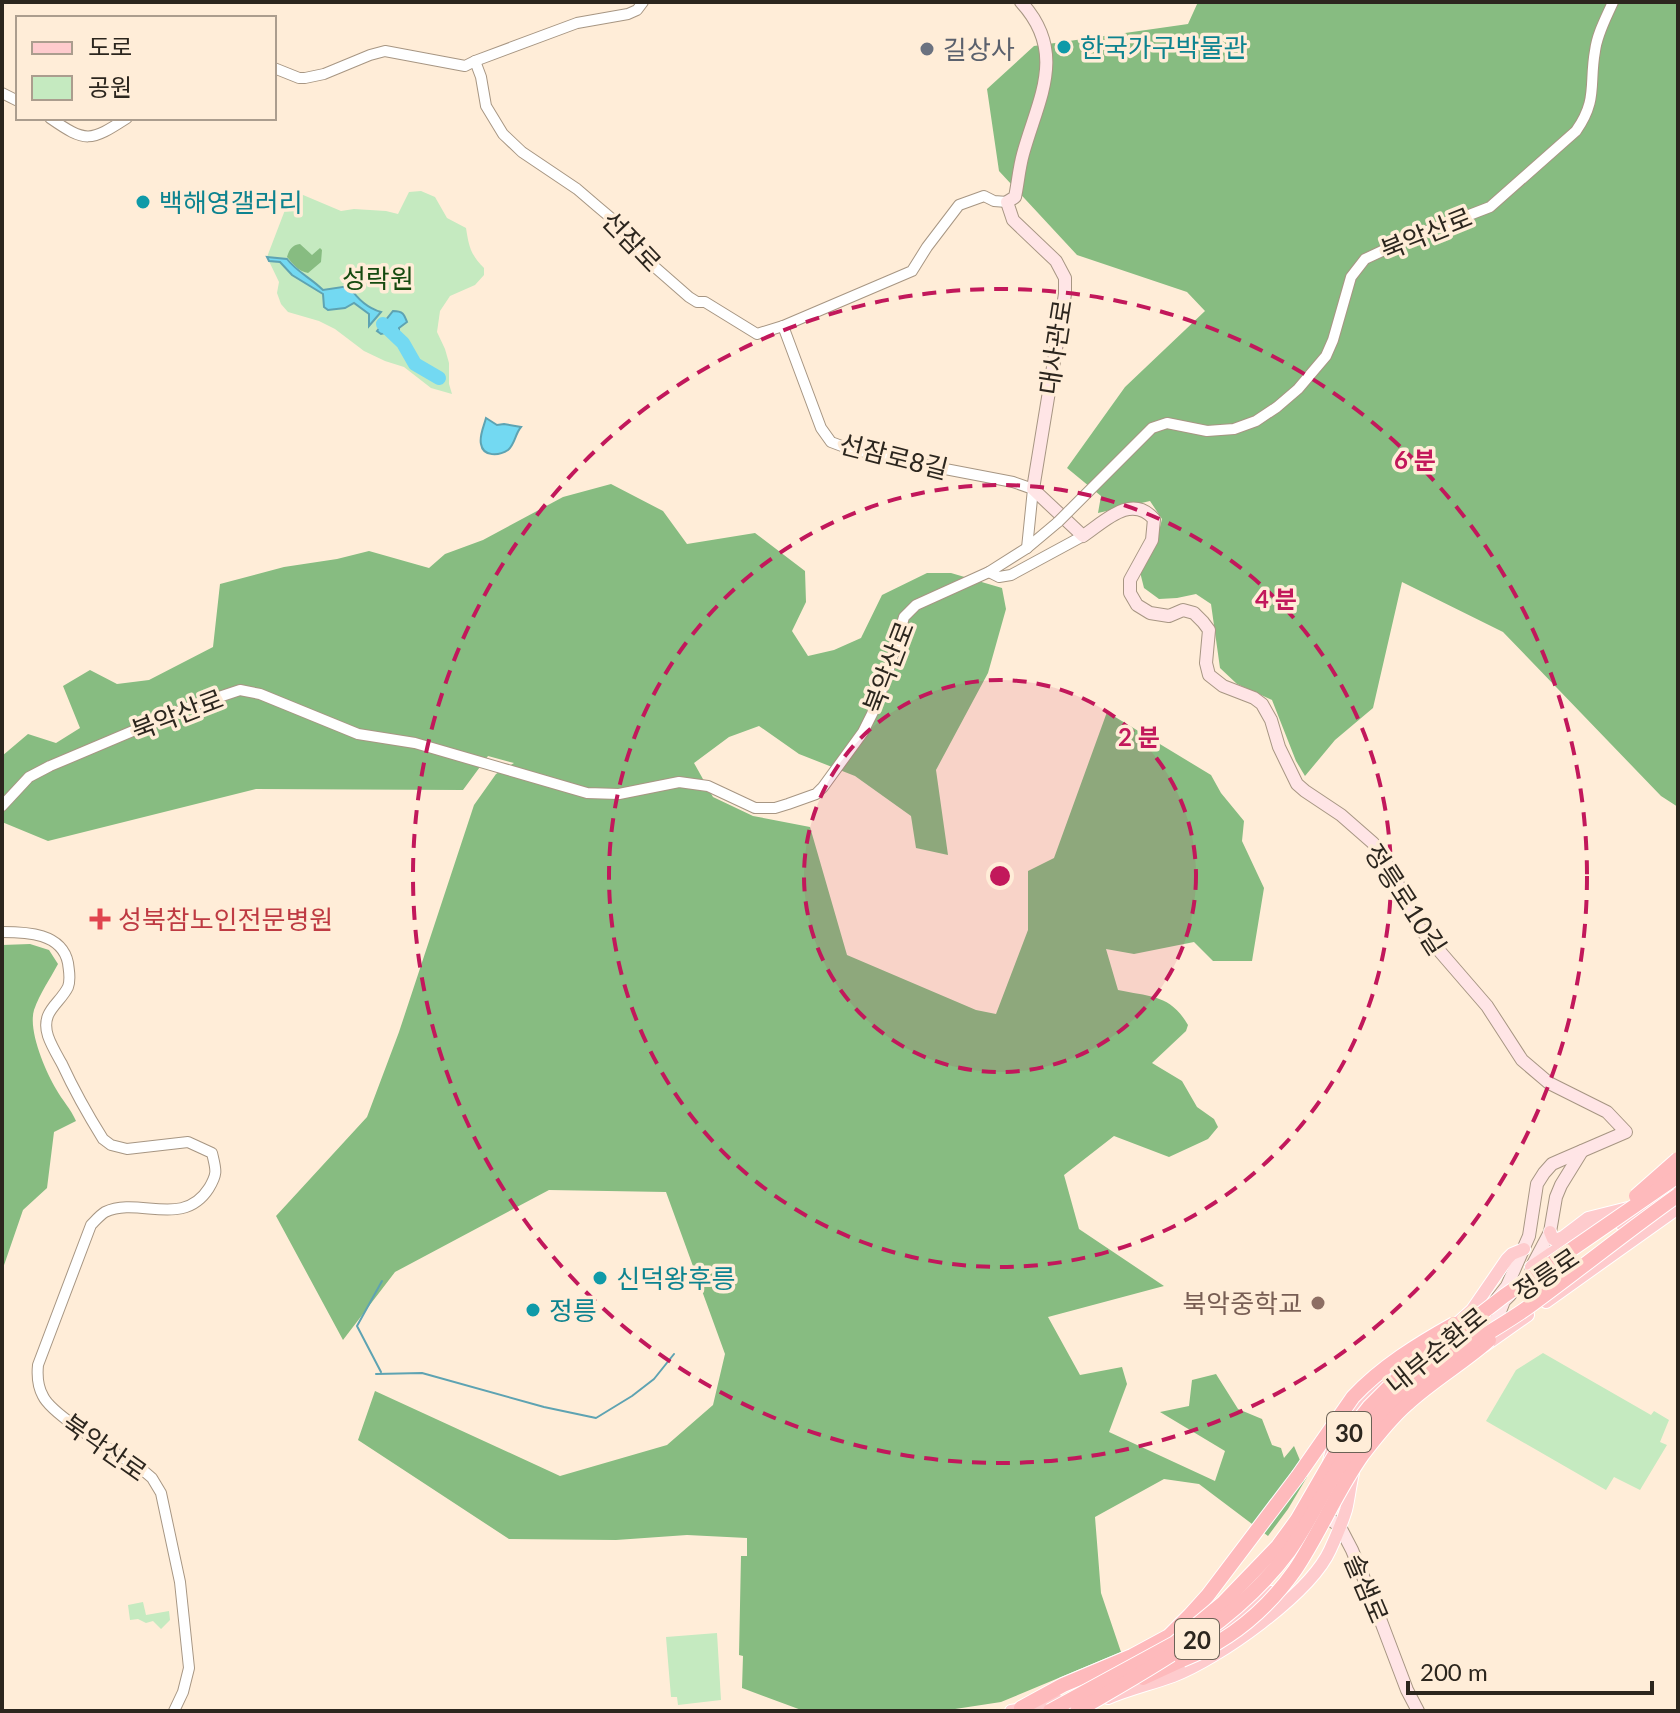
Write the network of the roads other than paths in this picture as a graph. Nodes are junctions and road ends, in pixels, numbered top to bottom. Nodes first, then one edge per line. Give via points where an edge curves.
1 (643, 2) edge
2 (1021, 2) edge
3 (1613, 2) edge
4 (475, 61) junction
5 (276, 69) edge
6 (53, 120) edge
7 (123, 120) edge
8 (1007, 202) junction
9 (783, 326) junction
10 (1033, 489) junction
11 (1083, 536) junction
12 (1027, 548) junction
13 (989, 572) junction
14 (2, 806) edge
15 (2, 932) edge
16 (1678, 1159) edge
17 (1567, 1163) junction
18 (1678, 1176) edge
19 (1668, 1194) edge
20 (1678, 1208) edge
21 (1607, 1226) junction
22 (1550, 1232) junction
23 (1563, 1237) junction
24 (1524, 1249) junction
25 (1531, 1267) junction
26 (1504, 1299) junction
27 (1525, 1309) junction
28 (1485, 1314) junction
29 (1440, 1339) junction
30 (1492, 1339) junction
31 (1325, 1515) junction
32 (1340, 1527) junction
33 (176, 1706) edge
34 (1016, 1710) edge
35 (1050, 1711) edge
36 (1060, 1711) edge
37 (1077, 1711) edge
38 (1084, 1711) edge
39 (1418, 1711) edge

1 - 4 street via 628,14 577,23
2 - 8 main road via 1041,31 1047,60 1015,197
3 - 12 street, 북악산로, bridge via 1594,52 1590,105 1576,131 1490,207 1365,259 1351,277 1326,356 1277,407 1234,429 1207,431 1167,423 1152,428
4 - 5 street via 465,66 385,51 305,78
4 - 9 street, 선잠로 via 486,106 503,134 617,223 641,255 689,297 757,334
6 - 7 street via 89,138
8 - 9 street, 선잠로 via 984,196 959,205 912,271
8 - 10 main road, 대사관로 via 1013,220 1056,261 1065,278
9 - 10 street, 선잠로8길 via 831,442
10 - 11 main road
10 - 12 street, 대사관로
11 - 13 street via 1011,575
11 - 17 main road, 정릉로10길 via 1132,507 1154,519 1152,540 1130,580 1137,605 1169,616 1183,610 1203,622 1209,630 1209,675 1262,704 1297,784 1373,843 1425,938 1487,1006 1522,1060 1549,1083 1607,1112 1626,1132
12 - 13 street, 북악산로
13 - 14 street, 북악산로 via 916,605 904,617 863,732 816,794 775,808 755,808 708,786 679,782 619,794 587,793 415,743 358,734 240,690 50,766 29,777
15 - 33 street, 북악산로 via 46,937 67,957 71,979 51,1008 47,1034 103,1139 127,1149 188,1142 212,1153 217,1176 203,1197 185,1208 126,1208 104,1213 91,1225 37,1376 43,1397 58,1414 145,1472 161,1493 180,1582 189,1661
16 - 21 highway, bridge
17 - 22 main road
17 - 24 main road, 정릉로10길 via 1548,1168 1537,1184
18 - 21 highway, 내부순환로 / 30, bridge
19 - 23 main road via 1588,1218
19 - 25 main road via 1588,1229
19 - 26 main road, 정릉로 / 20
19 - 27 highway, 내부순환로 / 30, bridge
20 - 30 main road, 정릉로 / 20
21 - 26 highway, 내부순환로 / 30, bridge
22 - 23 main road via 1554,1240
22 - 25 main road
23 - 25 main road
24 - 28 main road, 정릉로10길 via 1507,1286
24 - 29 main road via 1507,1259 1472,1310
25 - 26 main road
26 - 28 main road, 정릉로 / 20
26 - 30 main road
26 - 34 highway, bridge via 1401,1356 1353,1397 1208,1595 1169,1636
26 - 35 highway, 내부순환로 / 30, bridge via 1417,1361 1369,1407 1278,1546 1222,1604 1175,1643
27 - 36 highway, bridge via 1393,1417 1351,1473 1295,1569 1248,1622 1207,1650
27 - 37 highway, 내부순환로 / 30, bridge via 1395,1397 1342,1461 1288,1552 1227,1616
28 - 29 main road, 정릉로 / 20
28 - 30 main road
29 - 31 main road, 정릉로 / 20 via 1366,1396 1337,1434 1329,1458
30 - 32 main road, 정릉로 / 20 via 1392,1412 1365,1446
31 - 32 main road, 솔샘로
31 - 34 main road, 정릉로 / 20 via 1296,1571 1228,1623 1138,1660 1062,1700
32 - 38 main road, 정릉로 / 20 via 1329,1553 1303,1587 1232,1643 1198,1665
32 - 39 main road, 솔샘로

